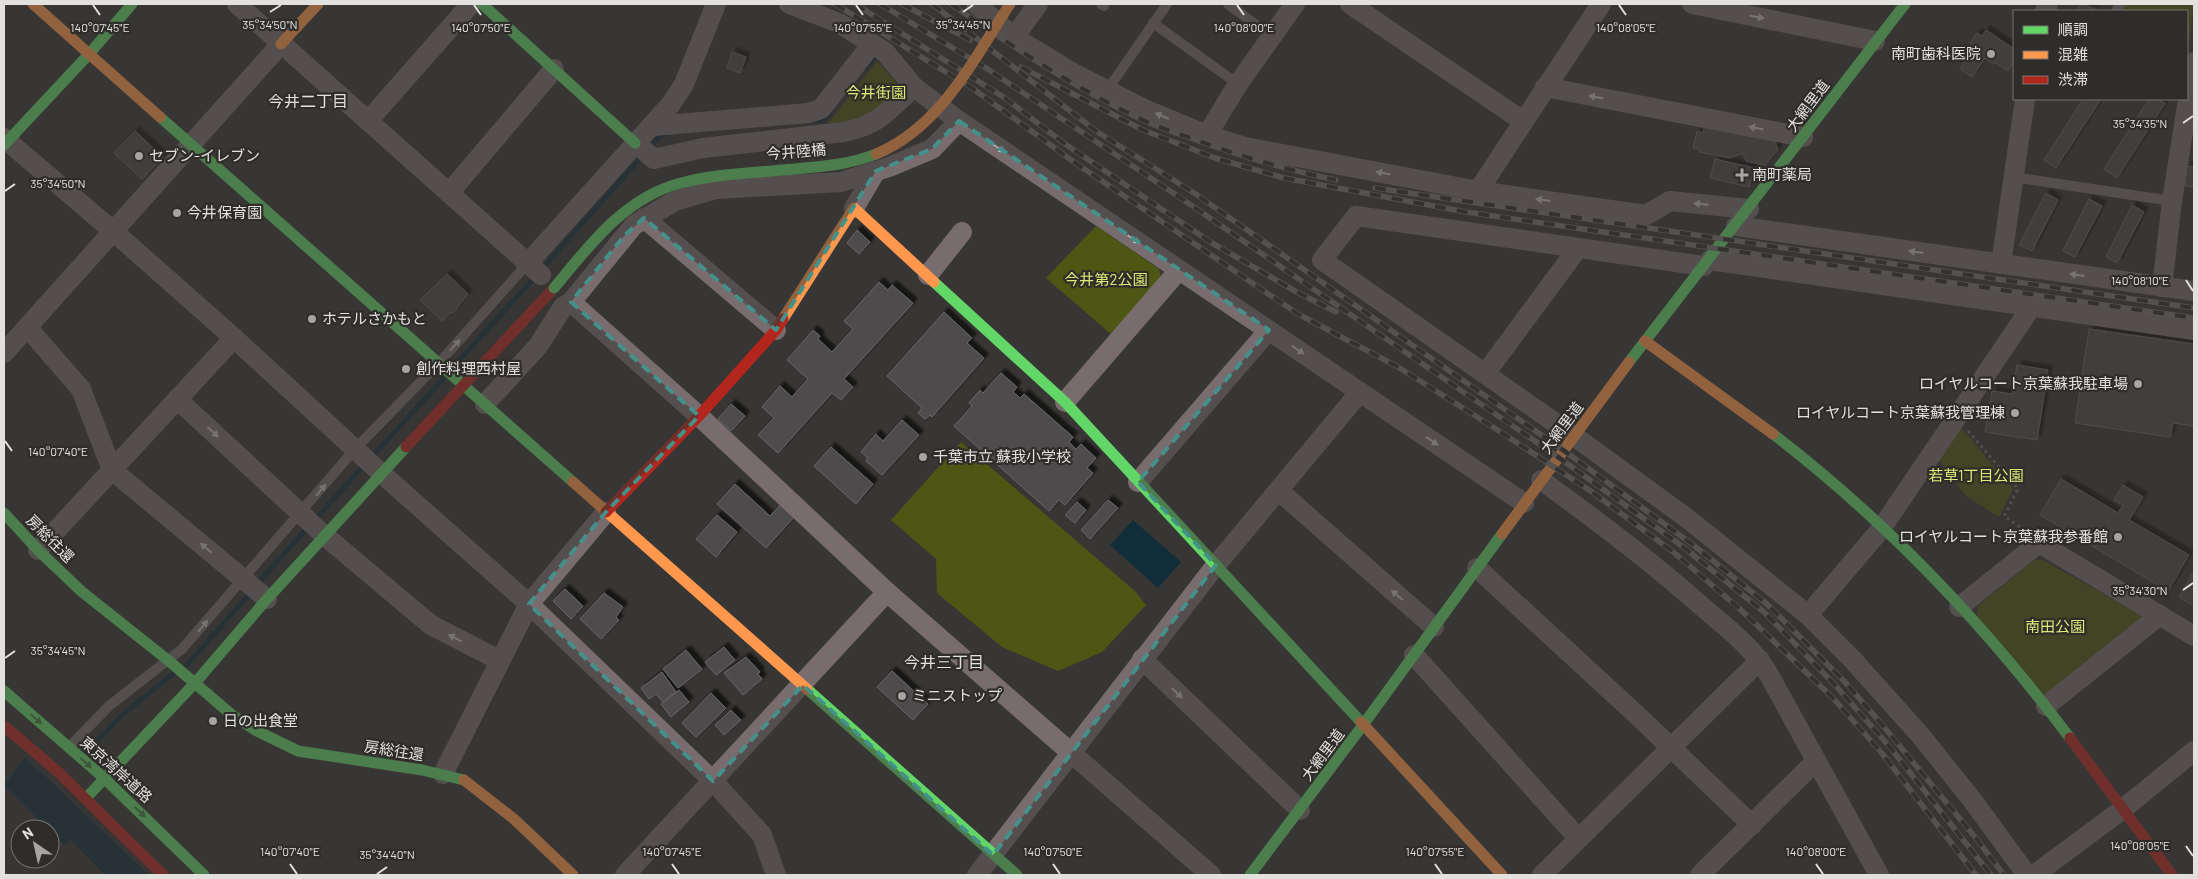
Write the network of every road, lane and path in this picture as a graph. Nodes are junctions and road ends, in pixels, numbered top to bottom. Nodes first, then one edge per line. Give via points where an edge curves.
1 (33, 4) edge
2 (132, 4) edge
3 (237, 4) edge
4 (318, 4) edge
5 (471, 4) edge
6 (482, 4) edge
7 (716, 4) edge
8 (789, 4) edge
9 (976, 4) edge
10 (1010, 4) edge
11 (1038, 4) edge
12 (1167, 4) edge
13 (1228, 4) edge
14 (1295, 4) edge
15 (1601, 4) edge
16 (1692, 4) edge
17 (1905, 4) edge
18 (1360, 6) edge
19 (1154, 23) junction
20 (1014, 37) junction
21 (1272, 37) junction
22 (1875, 41) junction
23 (281, 44) junction
24 (872, 44) junction
25 (90, 52) junction
26 (2194, 64) edge
27 (554, 69) junction
28 (1238, 84) junction
29 (2189, 86) edge
30 (914, 87) junction
31 (1545, 87) junction
32 (1108, 89) junction
33 (2025, 100) edge
34 (2187, 100) edge
35 (796, 114) junction
36 (368, 121) junction
37 (720, 121) junction
38 (959, 121) junction
39 (1523, 121) junction
40 (652, 126) junction
41 (1207, 134) junction
42 (1804, 137) junction
43 (798, 138) junction
44 (5, 141) edge
45 (635, 143) junction
46 (191, 145) junction
47 (703, 148) junction
48 (876, 171) junction
49 (2013, 177) junction
50 (1478, 191) junction
51 (449, 193) junction
52 (2172, 201) junction
53 (854, 208) junction
54 (1749, 209) junction
55 (644, 218) junction
56 (1736, 226) junction
57 (114, 231) junction
58 (962, 232) dead end
59 (1578, 248) junction
60 (1707, 263) junction
61 (2000, 264) junction
62 (1180, 270) junction
63 (539, 273) junction
64 (928, 275) junction
65 (2162, 287) junction
66 (2194, 292) edge
67 (571, 302) junction
68 (2032, 306) junction
69 (27, 327) junction
70 (776, 330) junction
71 (1269, 330) junction
72 (2194, 330) edge
73 (234, 338) junction
74 (1645, 341) junction
75 (4, 353) edge
76 (438, 364) junction
77 (1485, 374) junction
78 (463, 385) junction
79 (1360, 392) junction
80 (177, 399) junction
81 (1065, 402) junction
82 (485, 404) junction
83 (699, 416) junction
84 (1957, 418) junction
85 (1574, 436) junction
86 (355, 449) junction
87 (112, 470) junction
88 (381, 472) junction
89 (1541, 480) junction
90 (1138, 482) junction
91 (1279, 491) junction
92 (1524, 503) junction
93 (606, 512) junction
94 (4, 513) edge
95 (301, 514) junction
96 (1881, 530) junction
97 (325, 536) junction
98 (2039, 544) junction
99 (38, 550) junction
100 (1216, 565) junction
101 (1477, 568) junction
102 (243, 579) junction
103 (887, 592) junction
104 (267, 599) junction
105 (529, 604) junction
106 (1959, 607) junction
107 (1808, 615) junction
108 (2160, 615) junction
109 (1434, 628) junction
110 (2194, 636) edge
111 (1414, 655) junction
112 (1142, 659) junction
113 (499, 660) junction
114 (1760, 660) junction
115 (164, 664) junction
116 (175, 681) dead end
117 (195, 683) junction
118 (802, 685) junction
119 (4, 691) edge
120 (2046, 706) junction
121 (1363, 725) junction
122 (4, 726) edge
123 (69, 747) junction
124 (1671, 748) junction
125 (1071, 751) junction
126 (2194, 751) edge
127 (1816, 761) junction
128 (443, 774) junction
129 (104, 778) junction
130 (713, 781) junction
131 (85, 798) junction
132 (2123, 809) junction
133 (1300, 810) junction
134 (1752, 824) junction
135 (1578, 838) junction
136 (993, 855) junction
137 (1877, 874) edge
138 (163, 875) edge
139 (204, 875) edge
140 (573, 875) edge
141 (625, 875) edge
142 (776, 875) edge
143 (977, 875) edge
144 (1017, 875) edge
145 (1211, 875) edge
146 (1250, 875) edge
147 (1502, 875) edge
148 (1542, 875) edge
149 (1700, 875) edge
150 (2027, 875) edge
151 (2034, 875) edge
152 (2172, 875) edge

1 - 25 main road
2 - 25 main road
3 - 23 street
4 - 23 main road
5 - 36 street
6 - 27 main road
7 - 40 street via 684,84
8 - 24 street via 838,23
9 - 20 street
10 - 63 main road, 今井陸橋, bridge via 934,115 895,146 851,162 688,179 655,191
11 - 20 street
12 - 19 lane
13 - 21 lane
14 - 21 street
15 - 31 street
16 -> 22 street
17 - 22 main road, 大網里道
18 - 39 street
19 - 28 lane
19 - 32 lane
20 - 32 street via 1073,73
21 - 28 street
22 - 42 main road, 大網里道
23 - 36 street
23 - 46 street
24 - 30 street via 885,52
24 - 35 street via 821,109
25 - 44 main road
25 - 46 main road
26 - 29 street
27 - 45 main road
27 - 51 street
28 - 41 street
30 - 38 street
30 - 43 street via 890,115 876,122 860,128
31 - 39 street
42 -> 31 street
41 -> 32 street
33 - 49 street
34 - 52 street
35 - 37 street
35 - 43 street
36 - 51 street
37 - 40 street
37 - 47 street
38 - 48 street via 942,141
38 -> 62 street
39 - 50 street
40 - 45 street
50 -> 41 street via 1245,147
42 - 54 main road, 大網里道
43 - 47 street
44 - 57 street
45 - 47 street via 654,159
45 - 63 street
46 - 57 street
46 - 76 main road
48 - 53 street
48 - 55 street via 841,182 704,190
49 - 52 lane
49 - 61 street
54 -> 50 street via 1670,201 1646,214
51 - 63 street
52 - 65 street
53 - 64 main road
53 - 70 main road
54 - 56 main road, 大網里道
55 - 67 street via 624,236
55 - 70 street
56 - 60 main road, 大網里道
61 -> 56 street
57 - 69 street
57 - 73 street
58 - 64 street
59 - 60 street
59 - 77 street
59 - 77 street via 1356,216 1322,260
60 - 68 street
60 - 74 main road, 大網里道
65 -> 61 street
62 - 71 street
62 - 81 street
76 -> 63 lane
63 - 78 main road, 今井陸橋
64 - 81 main road
65 - 66 street
67 - 82 street via 563,307 538,346
67 - 83 street
68 - 72 street
68 - 84 street
69 - 75 street
69 - 87 street via 81,389
70 - 83 main road
71 -> 79 street
71 - 90 street
73 - 80 street
73 - 86 street
74 - 85 main road, 大網里道
74 - 96 main road via 1817,470
76 - 78 main road
76 - 86 lane
77 - 85 street
78 - 82 main road
78 - 88 main road, 今井陸橋
79 - 91 street
79 -> 92 street
80 - 87 street
80 -> 95 street
81 - 90 main road
82 - 93 main road
83 - 93 main road
83 - 103 street
84 - 96 street
84 - 98 path via 2018,489 2004,516 2036,537
85 - 89 main road, 大網里道
85 - 107 street via 1688,520
86 - 88 street
95 -> 86 lane
87 - 99 street
102 -> 87 street
88 - 97 main road, 今井陸橋
88 - 105 street
89 - 92 main road, 大網里道
89 - 114 street via 1668,577
90 - 100 main road
91 - 100 street
109 -> 91 street
92 - 101 main road, 大網里道
93 - 105 street
93 - 118 main road
94 - 99 main road, 房総往還
95 - 97 street
95 - 102 lane
96 - 106 main road
96 - 107 street
97 - 104 main road, 今井陸橋
113 -> 97 street via 431,625
98 - 106 street
98 - 108 street
99 - 115 main road, 房総往還
100 - 112 street
100 - 121 main road
101 - 109 main road, 大網里道
101 - 124 street
102 - 104 street
115 -> 102 lane via 182,649
103 - 118 street
103 - 125 street
104 - 117 main road, 今井陸橋
105 - 113 street
105 - 130 street
106 - 120 main road
107 - 150 street via 1921,736
108 - 110 street
108 - 120 street
109 - 111 main road, 大網里道
111 - 121 main road, 大網里道
111 - 135 street
112 - 125 street
112 -> 133 street
113 - 128 street
114 - 124 street
114 - 127 street
115 - 116 street
115 - 117 main road, 房総往還
115 - 123 lane via 110,706
117 - 128 main road, 房総往還 via 232,715 298,751
117 - 129 main road, 今井陸橋
118 - 130 street
118 - 136 main road
119 -> 123 main road, 東京湾岸道路
120 - 132 main road
121 - 133 main road, 大網里道
121 - 147 main road
122 - 131 main road
123 -> 129 main road, 東京湾岸道路
124 - 134 street
124 - 135 street
125 - 136 street
125 - 145 street
126 - 132 street
127 - 134 street
127 - 137 street
128 - 140 main road, 房総往還 via 464,780 478,789
129 - 131 main road, 今井陸橋
129 -> 139 main road, 東京湾岸道路
130 - 141 street
130 - 142 street via 762,835
131 - 138 main road
132 - 151 street
132 - 152 main road
133 - 146 main road, 大網里道
134 - 149 street
135 - 148 street
136 - 143 street
136 - 144 main road

